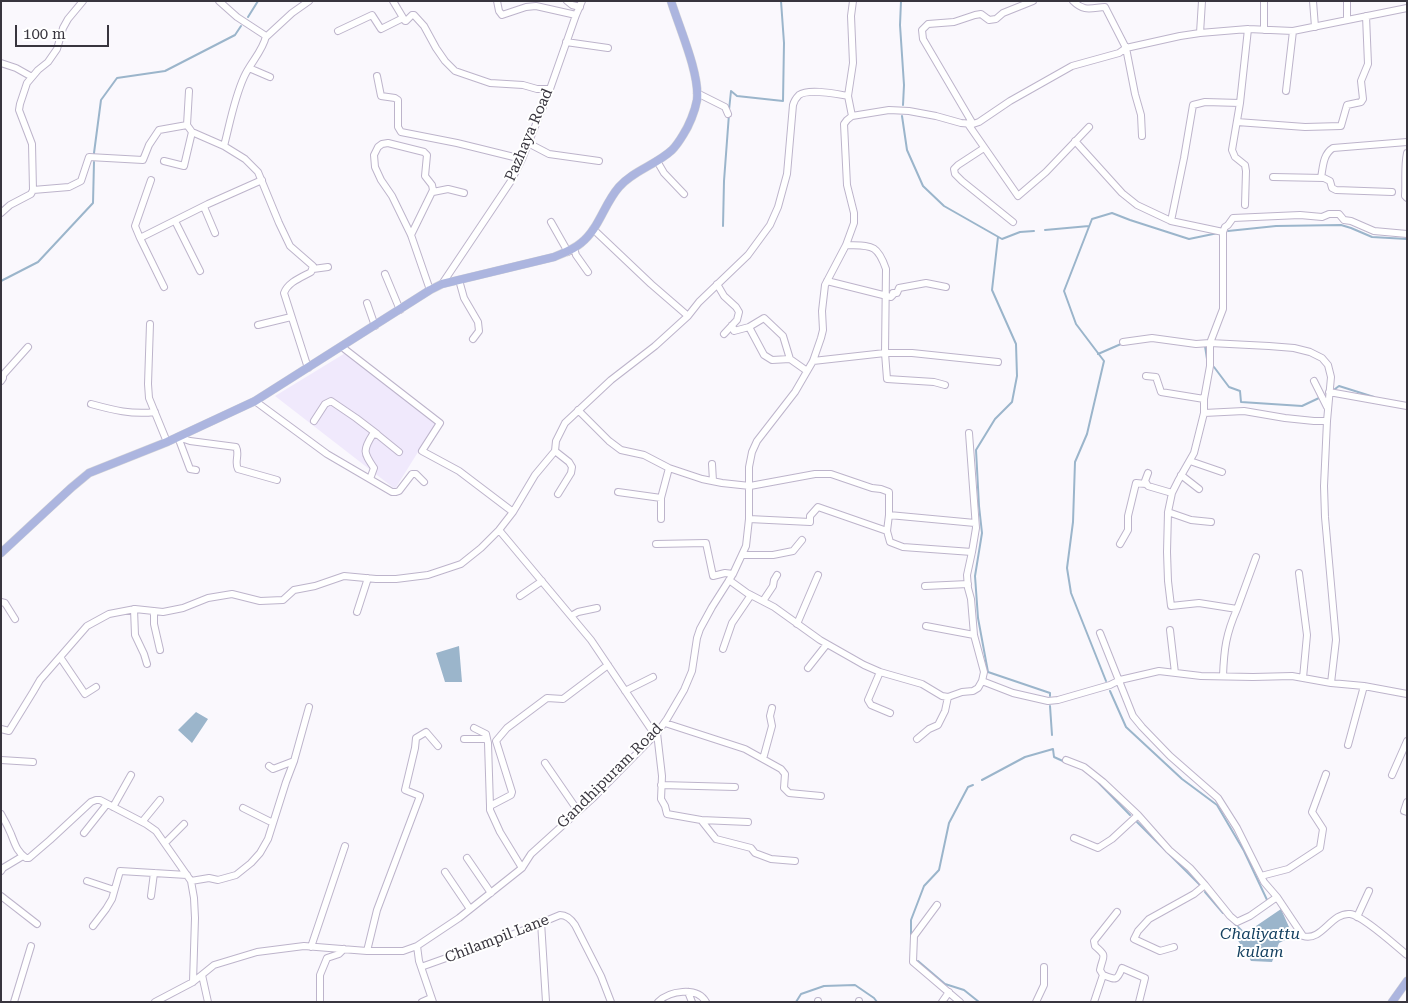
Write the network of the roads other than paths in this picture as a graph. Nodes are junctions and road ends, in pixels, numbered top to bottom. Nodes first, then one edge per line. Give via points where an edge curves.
1 (84, 1) edge
2 (219, 1) edge
3 (309, 1) edge
4 (392, 1) edge
5 (497, 1) edge
6 (567, 1) edge
7 (671, 1) edge
8 (854, 1) edge
9 (1033, 1) edge
10 (1073, 1) edge
11 (1202, 1) edge
12 (1264, 1) edge
13 (1314, 1) edge
14 (1347, 1) edge
15 (536, 4) edge
16 (581, 4) edge
17 (1407, 8) edge
18 (576, 15) junction
19 (1366, 16) junction
20 (403, 18) junction
21 (1347, 20) junction
22 (1315, 27) junction
23 (1248, 30) junction
24 (1264, 30) junction
25 (338, 31) dead end
26 (1293, 31) junction
27 (1200, 33) junction
28 (266, 37) junction
29 (566, 42) junction
30 (608, 48) dead end
31 (1126, 48) junction
32 (1, 63) edge
33 (249, 68) junction
34 (377, 76) dead end
35 (270, 77) dead end
36 (32, 78) junction
37 (550, 89) junction
38 (190, 91) dead end
39 (1286, 91) dead end
40 (697, 93) junction
41 (848, 96) junction
42 (1240, 103) junction
43 (728, 114) dead end
44 (852, 116) junction
45 (1237, 122) junction
46 (971, 124) junction
47 (187, 125) junction
48 (1089, 126) dead end
49 (192, 132) junction
50 (1142, 136) dead end
51 (1076, 141) junction
52 (1407, 142) edge
53 (528, 143) junction
54 (224, 146) junction
55 (984, 148) junction
56 (1407, 153) edge
57 (522, 159) junction
58 (164, 161) dead end
59 (599, 161) dead end
60 (657, 161) junction
61 (1273, 177) dead end
62 (1321, 178) junction
63 (151, 180) dead end
64 (262, 180) junction
65 (33, 190) junction
66 (433, 192) junction
67 (1392, 192) dead end
68 (464, 193) dead end
69 (684, 194) dead end
70 (1407, 198) edge
71 (1245, 205) dead end
72 (204, 206) junction
73 (2, 212) edge
74 (175, 221) junction
75 (1171, 221) junction
76 (551, 222) dead end
77 (1013, 222) dead end
78 (593, 229) junction
79 (1223, 232) junction
80 (215, 233) dead end
81 (1407, 234) edge
82 (410, 235) junction
83 (140, 238) junction
84 (846, 245) junction
85 (571, 250) junction
86 (328, 267) dead end
87 (313, 269) junction
88 (200, 271) dead end
89 (588, 272) dead end
90 (385, 274) dead end
91 (459, 280) junction
92 (828, 281) junction
93 (442, 284) junction
94 (717, 284) junction
95 (164, 286) dead end
96 (946, 287) dead end
97 (430, 290) junction
98 (886, 295) junction
99 (367, 303) dead end
100 (400, 310) junction
101 (688, 316) junction
102 (292, 317) junction
103 (150, 324) dead end
104 (258, 325) dead end
105 (732, 325) junction
106 (375, 326) junction
107 (748, 327) junction
108 (724, 334) dead end
109 (473, 339) dead end
110 (1123, 342) dead end
111 (1210, 343) junction
112 (28, 347) dead end
113 (342, 347) junction
114 (886, 353) junction
115 (790, 359) junction
116 (813, 361) junction
117 (998, 362) dead end
118 (308, 368) junction
119 (807, 371) junction
120 (1146, 376) dead end
121 (1, 381) edge
122 (1314, 381) dead end
123 (945, 385) dead end
124 (1329, 392) junction
125 (1204, 399) junction
126 (255, 401) junction
127 (91, 404) dead end
128 (1407, 406) edge
129 (1328, 408) junction
130 (578, 410) junction
131 (155, 412) junction
132 (1204, 413) junction
133 (314, 421) dead end
134 (1326, 421) junction
135 (969, 433) dead end
136 (377, 434) junction
137 (178, 436) junction
138 (167, 442) junction
139 (554, 451) junction
140 (399, 452) dead end
141 (1190, 461) junction
142 (712, 464) dead end
143 (669, 468) junction
144 (196, 470) dead end
145 (1222, 472) dead end
146 (1148, 473) dead end
147 (1181, 475) junction
148 (370, 479) junction
149 (277, 480) dead end
150 (713, 481) junction
151 (424, 482) dead end
152 (1146, 484) junction
153 (750, 486) junction
154 (1199, 489) dead end
155 (618, 492) dead end
156 (1172, 493) junction
157 (558, 494) dead end
158 (661, 498) junction
159 (513, 512) junction
160 (1168, 512) junction
161 (889, 515) junction
162 (749, 518) junction
163 (661, 520) dead end
164 (1211, 522) dead end
165 (975, 523) junction
166 (499, 530) junction
167 (887, 531) junction
168 (802, 540) dead end
169 (656, 544) dead end
170 (1120, 544) dead end
171 (972, 552) junction
172 (1, 553) edge
173 (742, 555) junction
174 (1256, 557) dead end
175 (1299, 573) dead end
176 (777, 575) dead end
177 (818, 575) dead end
178 (731, 577) junction
179 (368, 578) junction
180 (542, 581) junction
181 (968, 584) junction
182 (925, 586) dead end
183 (751, 594) junction
184 (520, 596) dead end
185 (763, 601) junction
186 (1, 602) edge
187 (597, 608) dead end
188 (134, 609) junction
189 (1237, 609) junction
190 (154, 611) junction
191 (357, 612) dead end
192 (571, 616) junction
193 (16, 620) dead end
194 (797, 624) junction
195 (926, 626) dead end
196 (1170, 630) dead end
197 (1100, 633) dead end
198 (974, 635) junction
199 (827, 644) junction
200 (723, 649) dead end
201 (160, 650) dead end
202 (60, 657) junction
203 (147, 664) dead end
204 (608, 665) junction
205 (808, 668) dead end
206 (880, 672) junction
207 (1175, 673) junction
208 (1223, 676) junction
209 (653, 677) dead end
210 (1303, 678) junction
211 (1120, 680) junction
212 (982, 682) junction
213 (1331, 683) junction
214 (1364, 686) junction
215 (96, 687) dead end
216 (626, 691) junction
217 (1407, 694) edge
218 (948, 697) junction
219 (309, 707) dead end
220 (772, 708) dead end
221 (890, 713) dead end
222 (665, 723) junction
223 (474, 728) dead end
224 (2, 731) edge
225 (656, 734) junction
226 (464, 739) dead end
227 (917, 739) dead end
228 (1407, 741) edge
229 (488, 742) junction
230 (496, 744) junction
231 (1348, 745) dead end
232 (438, 746) dead end
233 (763, 759) junction
234 (1, 760) edge
235 (1066, 760) dead end
236 (294, 761) junction
237 (33, 762) dead end
238 (545, 763) dead end
239 (269, 766) dead end
240 (1326, 774) dead end
241 (131, 775) dead end
242 (1392, 775) dead end
243 (661, 785) junction
244 (735, 787) dead end
245 (821, 796) dead end
246 (160, 800) dead end
247 (1407, 802) edge
248 (110, 805) junction
249 (490, 806) junction
250 (243, 808) dead end
251 (578, 811) junction
252 (1407, 812) edge
253 (1, 814) edge
254 (1138, 815) junction
255 (701, 820) junction
256 (142, 822) junction
257 (748, 822) dead end
258 (273, 823) junction
259 (184, 824) dead end
260 (84, 833) dead end
261 (1074, 838) dead end
262 (165, 842) junction
263 (345, 846) dead end
264 (23, 856) junction
265 (467, 858) dead end
266 (795, 861) dead end
267 (522, 868) junction
268 (1, 871) edge
269 (445, 872) dead end
270 (154, 873) junction
271 (1262, 876) junction
272 (189, 878) junction
273 (87, 881) dead end
274 (1205, 885) junction
275 (114, 890) junction
276 (1369, 890) dead end
277 (491, 892) junction
278 (1, 896) edge
279 (151, 896) dead end
280 (1277, 897) junction
281 (937, 905) dead end
282 (470, 909) junction
283 (1117, 912) dead end
284 (1357, 917) junction
285 (541, 922) junction
286 (36, 924) dead end
287 (92, 926) dead end
288 (31, 946) dead end
289 (417, 946) junction
290 (311, 947) junction
291 (1174, 947) dead end
292 (344, 949) junction
293 (367, 951) junction
294 (1407, 955) edge
295 (421, 967) junction
296 (1044, 967) dead end
297 (202, 974) junction
298 (1103, 975) junction
299 (193, 982) junction
300 (1407, 982) edge
301 (688, 992) junction
302 (949, 992) junction
303 (432, 1000) edge
304 (14, 1002) edge
305 (154, 1002) edge
306 (208, 1002) edge
307 (320, 1002) edge
308 (422, 1002) edge
309 (546, 1002) edge
310 (611, 1002) edge
311 (658, 1002) edge
312 (692, 1002) edge
313 (706, 1002) edge
314 (942, 1002) edge
315 (960, 1002) edge
316 (1036, 1002) edge
317 (1094, 1002) edge
318 (1139, 1002) edge
319 (1392, 1002) edge

1 - 36 street via 68,19 57,49
2 - 28 street
3 - 28 street
4 - 20 street
5 - 15 street via 503,15
6 - 16 street via 572,5
7 - 40 main road via 696,74
8 - 41 street via 851,16 854,56
9 - 46 street via 996,19 989,20 980,14 954,22 928,24 922,30 923,38
10 - 31 street via 1083,9 1105,7
11 - 27 street
12 - 24 street
13 - 22 street
14 - 21 street
15 - 18 street
16 - 18 street, Pazhaya Road
17 - 19 street
18 - 29 street, Pazhaya Road
19 - 21 street
19 - 45 street via 1368,64 1361,81 1363,99 1347,105 1341,126
20 - 25 street via 381,29 372,15
20 - 37 street via 406,21 412,15 416,16 455,71 490,83
21 - 22 street
22 - 26 street
23 - 24 street
23 - 27 street
23 - 42 street
24 - 26 street
26 - 39 street
27 - 31 street
28 - 33 street
29 - 30 street
29 - 37 street, Pazhaya Road
31 - 46 street via 1119,53 1072,66
31 - 50 street
32 - 36 street
33 - 35 street
33 - 54 street
34 - 57 street via 381,96 398,100 398,127 401,132
36 - 65 street via 27,83 19,107 32,144
37 - 53 street, Pazhaya Road
38 - 47 street
40 - 43 street via 725,107
40 - 60 main road via 688,128 672,150
41 - 44 street
41 - 94 street via 809,92 796,98 787,174 778,207 770,225 748,255
42 - 45 street
42 - 75 street via 1193,105
44 - 46 street via 889,110 909,111
44 - 84 street, Gandhipuram Road via 844,124 847,185 854,213
45 - 71 street via 1233,154 1245,164
46 - 55 street
47 - 49 street
47 - 65 street via 159,130 143,160 89,158 81,181 69,186
48 - 51 street
49 - 54 street
49 - 58 street via 184,166
51 - 55 street via 1018,196
51 - 75 street via 1122,193 1137,205
52 - 62 street via 1333,148 1326,154
53 - 57 street, Pazhaya Road
53 - 59 street via 548,154
54 - 64 street via 245,159
55 - 77 street via 958,165 954,169 955,174
56 - 70 street via 1404,196
57 - 93 street, Pazhaya Road via 511,181
60 - 69 street
60 - 78 main road via 619,187
61 - 62 street
62 - 67 street via 1328,178 1336,190
63 - 83 street via 135,226
64 - 72 street
64 - 87 street via 290,246
65 - 73 street
66 - 68 street via 448,189
66 - 82 street
66 - 82 street via 432,185 424,176 425,153 388,143 380,145 374,155 375,167
72 - 74 street
72 - 80 street
74 - 83 street
74 - 88 street
75 - 79 street
76 - 85 street
78 - 85 main road
78 - 101 street
79 - 81 street via 1233,218 1338,214 1344,220 1374,231
79 - 111 street via 1223,309
82 - 97 street
83 - 95 street
84 - 92 street, Gandhipuram Road
84 - 98 street via 872,246 878,251 886,269
85 - 89 street
85 - 91 main road
86 - 87 street
87 - 102 street via 284,291
90 - 100 street
91 - 93 main road
91 - 109 street via 464,298 478,322 478,331
92 - 98 street
92 - 116 street, Gandhipuram Road via 823,297 821,338
93 - 97 main road
94 - 101 street
94 - 105 street via 738,312
96 - 98 street via 926,283 899,288 891,297
97 - 100 main road
98 - 114 street
99 - 106 street
100 - 106 main road
101 - 130 street
102 - 104 street
102 - 118 street
103 - 131 street via 148,384
105 - 107 street via 734,331
105 - 108 street
106 - 113 main road
107 - 115 street via 764,355 772,360
107 - 115 street via 764,318 783,336
110 - 111 street via 1152,338
111 - 124 street via 1294,348 1310,352 1328,365 1331,377
111 - 125 street
112 - 121 street
113 - 118 main road
113 - 159 street via 440,423 422,451 459,471
114 - 116 street
114 - 117 street
114 - 123 street via 887,379
115 - 119 street
116 - 119 street, Gandhipuram Road
118 - 126 main road
119 - 153 street, Gandhipuram Road via 795,392 757,440 752,452
120 - 125 street via 1156,377 1161,392
122 - 129 street
124 - 128 street
124 - 129 street
125 - 132 street
126 - 137 main road
126 - 148 street via 327,454
127 - 131 street via 124,412
129 - 134 street
130 - 139 street via 566,423
130 - 143 street via 622,450 644,455
131 - 138 street
132 - 134 street via 1244,411
132 - 141 street
133 - 136 street via 325,404 331,401
134 - 213 street via 1325,517 1336,640
135 - 165 street
136 - 140 street
136 - 148 street via 371,437 365,453 374,468
137 - 138 main road
137 - 144 street via 190,469
137 - 149 street via 190,441 236,447 238,469
138 - 172 main road via 89,473
139 - 157 street via 572,466
139 - 159 street via 535,474
141 - 145 street
141 - 147 street
142 - 150 street
143 - 150 street
143 - 158 street
146 - 152 street
147 - 154 street
147 - 156 street
148 - 151 street via 393,492 412,474
150 - 153 street
152 - 156 street
152 - 170 street via 1136,483 1128,530
153 - 161 street via 831,474 889,492
153 - 162 street, Gandhipuram Road
155 - 158 street
156 - 160 street
158 - 163 street
159 - 166 street
160 - 164 street via 1191,520
160 - 189 street via 1167,571 1171,606 1199,603
161 - 165 street
161 - 167 street
162 - 167 street via 810,522 810,516 818,507
162 - 173 street, Gandhipuram Road
165 - 171 street
166 - 179 street via 461,564 428,575 396,580
166 - 180 street
167 - 171 street via 890,542 903,547
168 - 173 street via 793,551
169 - 178 street via 706,543 713,576 725,573
171 - 181 street
173 - 178 street, Gandhipuram Road
174 - 189 street
175 - 210 street via 1307,635
176 - 185 street
177 - 194 street
178 - 183 street
178 - 222 street, Gandhipuram Road via 700,629 692,671
179 - 190 street via 344,576 294,590 283,600 260,601 232,594 208,598 184,608
179 - 191 street
180 - 184 street
180 - 192 street
181 - 182 street
181 - 198 street
183 - 185 street
183 - 200 street via 732,623
185 - 194 street
186 - 193 street
187 - 192 street
188 - 190 street
188 - 202 street via 109,614 87,626
188 - 203 street via 135,635
189 - 208 street via 1224,648
190 - 201 street
192 - 204 street
194 - 199 street
195 - 198 street
196 - 207 street
197 - 211 street
198 - 212 street via 984,672
199 - 205 street
199 - 206 street
202 - 215 street via 85,694
202 - 224 street via 40,680 8,731
204 - 216 street
204 - 230 street via 563,698 547,698 539,703 507,728
206 - 218 street via 922,684
206 - 221 street via 868,700 871,705
207 - 208 street
207 - 211 street via 1159,672
208 - 210 street
209 - 216 street
210 - 213 street
211 - 212 street via 1048,701
211 - 271 street via 1133,716 1170,756 1218,798
212 - 218 street via 973,692
213 - 214 street
214 - 217 street
214 - 231 street
216 - 225 street
218 - 227 street via 938,725
219 - 236 street
220 - 233 street via 772,726
222 - 225 street, Gandhipuram Road
222 - 233 street via 724,742
223 - 229 street via 486,734
225 - 243 street
225 - 251 street, Gandhipuram Road
226 - 229 street
228 - 242 street
229 - 230 street
229 - 249 street
230 - 249 street via 512,792
232 - 293 street via 426,732 416,738 405,790 420,796 377,910
233 - 245 street via 782,769 784,788 789,793
234 - 237 street
235 - 254 street via 1092,773
236 - 239 street via 273,769
236 - 258 street
238 - 251 street
240 - 271 street via 1312,812 1322,829 1320,848 1288,869
241 - 248 street
243 - 244 street
243 - 255 street via 661,799 667,814
246 - 256 street
247 - 252 street via 1404,811
248 - 256 street
248 - 260 street
248 - 264 street via 98,800 91,802 29,858
249 - 267 street via 491,815
250 - 258 street
251 - 267 street, Gandhipuram Road via 531,854
253 - 264 street
254 - 261 street via 1098,848
254 - 274 street
255 - 257 street
255 - 266 street via 716,839 751,848 771,859
256 - 262 street
258 - 272 street via 260,853 236,876 218,880
259 - 262 street
262 - 272 street
263 - 290 street
264 - 268 street
265 - 277 street
267 - 277 street, Gandhipuram Road
269 - 282 street
270 - 272 street
270 - 275 street via 120,871
270 - 279 street
271 - 280 street
272 - 299 street via 195,918
273 - 275 street
274 - 280 street via 1237,922
274 - 291 street via 1149,919 1134,939 1160,951
275 - 287 street via 106,909
276 - 284 street
277 - 282 street, Gandhipuram Road
278 - 286 street
280 - 284 street via 1303,936 1315,936 1342,915
281 - 302 street via 914,936 913,962
282 - 289 street, Gandhipuram Road
283 - 298 street via 1094,941 1104,954 1100,970
284 - 294 street
285 - 295 street, Chilampil Lane
285 - 309 street
285 - 310 street, Chilampil Lane via 560,915 571,919
288 - 304 street
289 - 293 street, Gandhipuram Road via 403,951
289 - 295 street
290 - 292 street, Gandhipuram Road
290 - 297 street, Gandhipuram Road via 257,952 214,965
292 - 293 street, Gandhipuram Road
292 - 307 street via 327,958 320,975
295 - 303 street
296 - 316 street via 1044,985
297 - 299 street, Gandhipuram Road
297 - 306 street
298 - 317 street
298 - 318 street via 1116,979 1122,968 1145,978
299 - 305 street, Gandhipuram Road
300 - 319 main road
301 - 311 street via 667,995
301 - 312 street
301 - 313 street via 699,994
302 - 314 street
302 - 315 street
303 - 308 street

